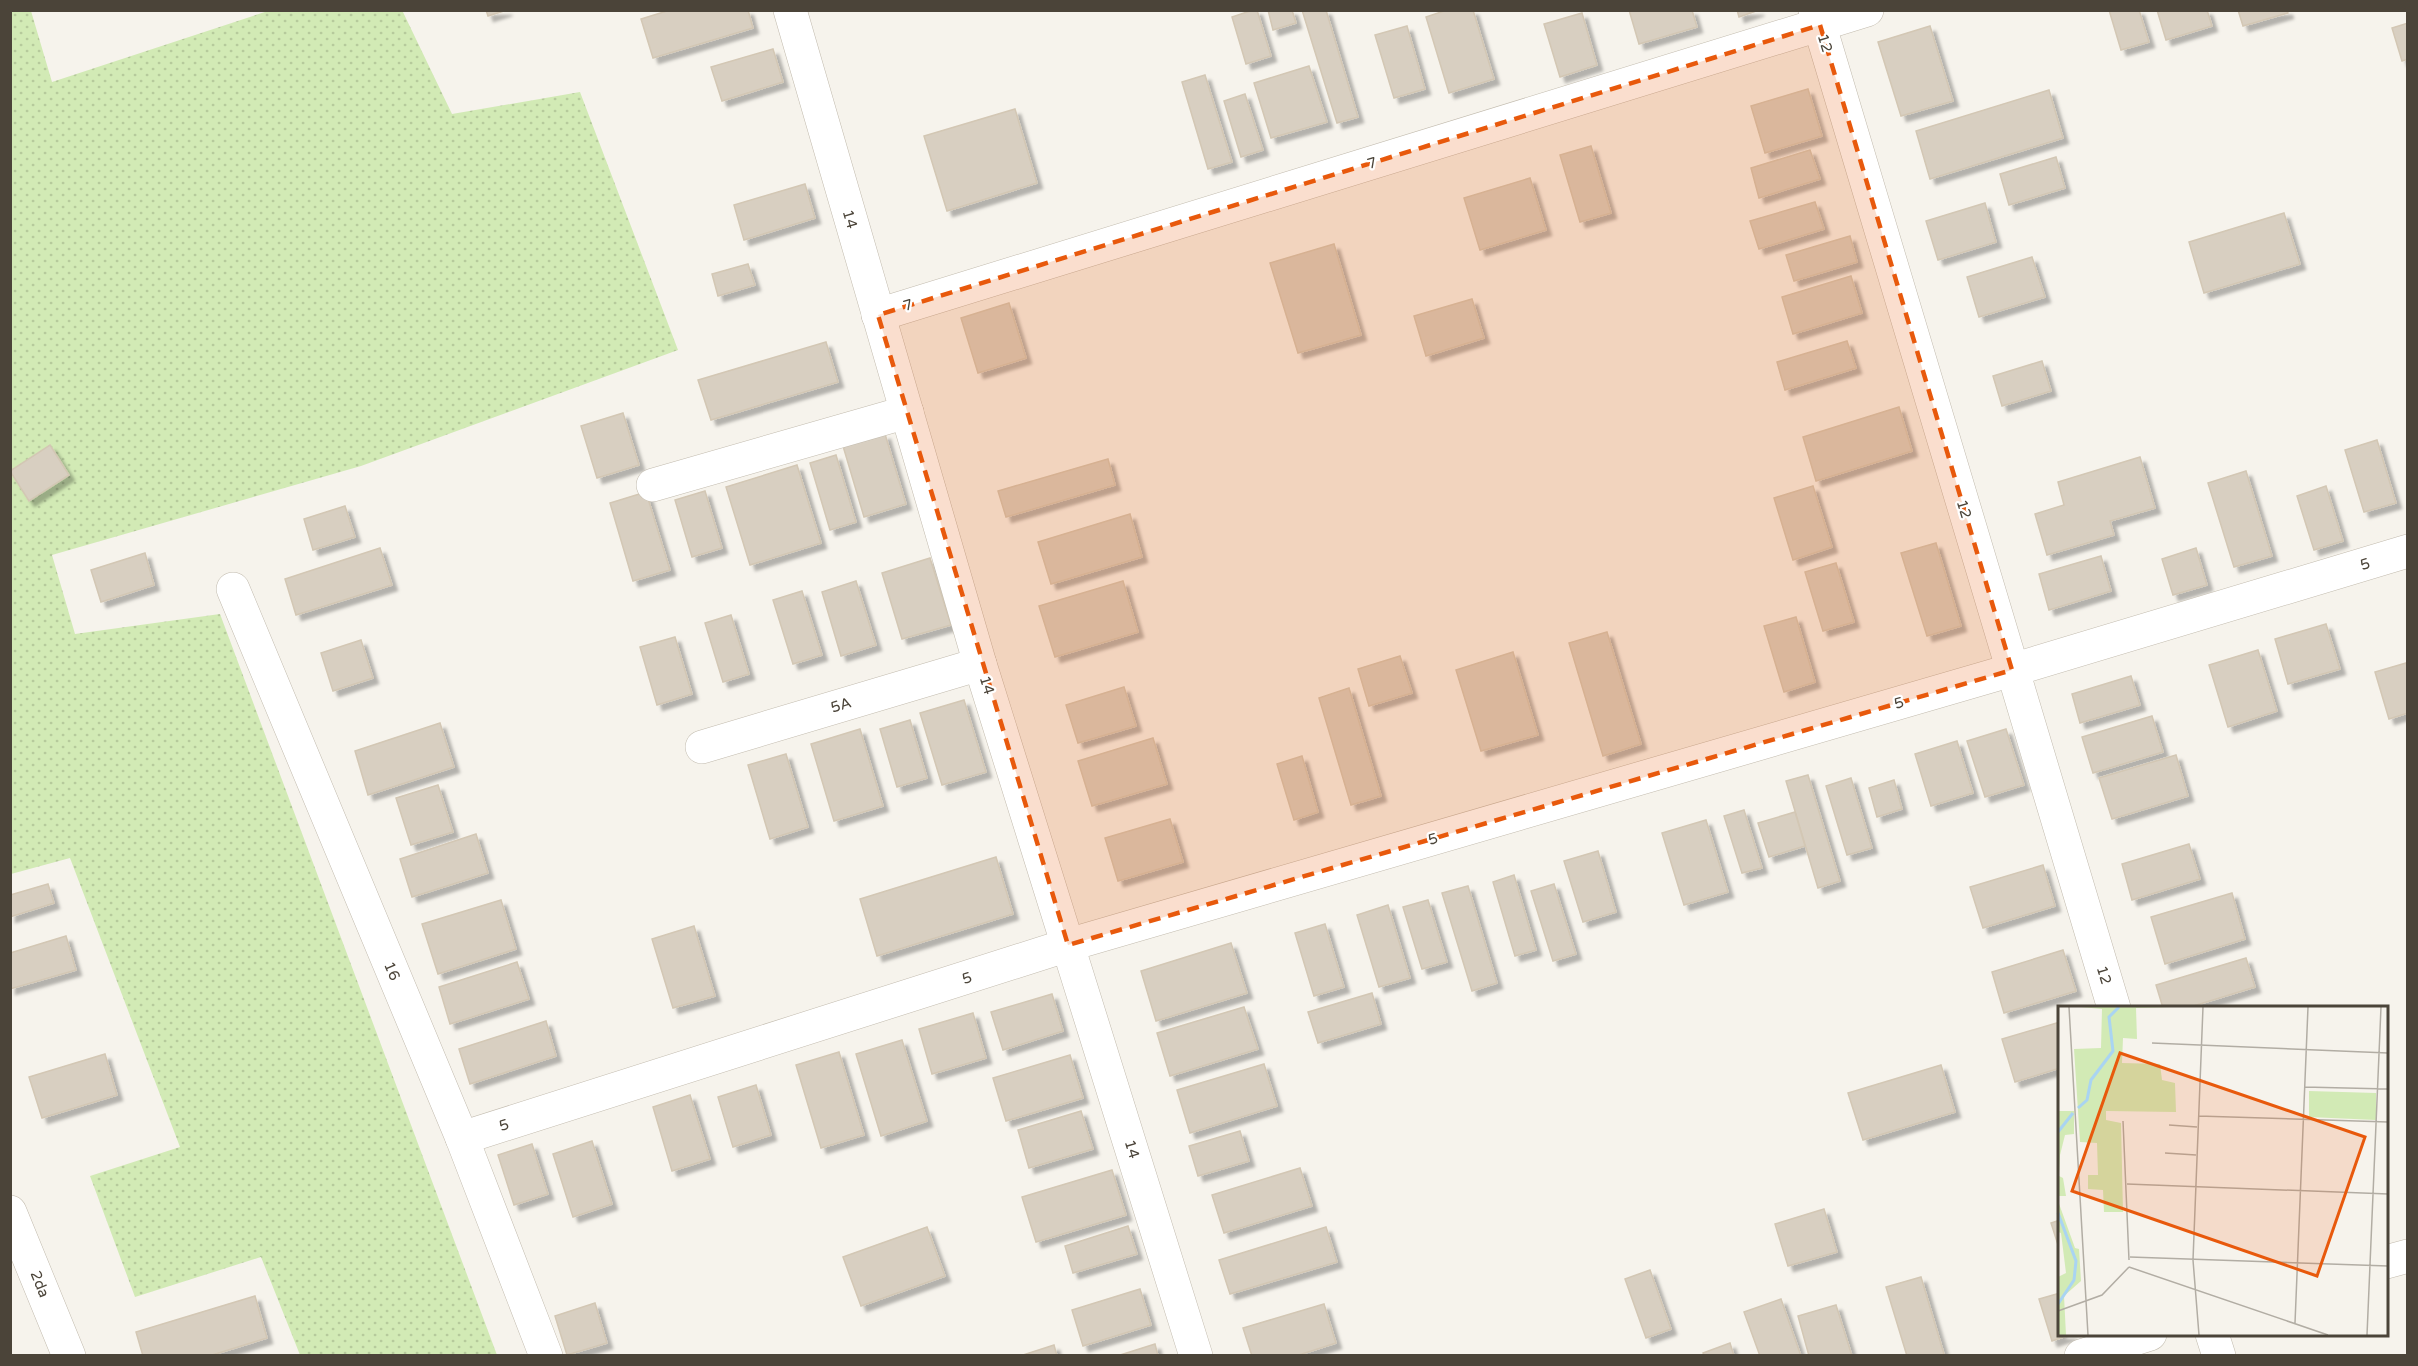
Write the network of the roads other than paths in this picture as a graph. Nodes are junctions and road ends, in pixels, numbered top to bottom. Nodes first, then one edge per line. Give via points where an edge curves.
1 (790, 10) edge
2 (1867, 10) edge
3 (1817, 18) edge
4 (878, 315) junction
5 (907, 412) junction
6 (653, 485) dead end
7 (2408, 551) edge
8 (233, 589) dead end
9 (980, 664) junction
10 (2012, 670) junction
11 (702, 747) dead end
12 (1068, 945) junction
13 (2113, 1006) edge
14 (462, 1138) junction
15 (10, 1212) edge
16 (2408, 1256) edge
17 (2388, 1261) edge
18 (2147, 1336) edge
19 (2212, 1336) edge
20 (69, 1356) edge
21 (546, 1356) edge
22 (1197, 1356) edge
23 (2081, 1356) edge
24 (2219, 1356) edge

1 - 4 street, 14
2 - 3 street, 7
3 - 4 street, 7
3 - 10 street, 12
4 - 5 street, 14
5 - 6 street
5 - 9 street, 14
7 - 10 street, 5
8 - 14 street, 16
9 - 11 street, 5A
9 - 12 street, 14
10 - 12 street, 5
10 - 13 street, 12
12 - 14 street, 5
12 - 22 street, 14
14 - 21 street, 16
15 - 20 street, 2da
16 - 17 street
18 - 23 street
19 - 24 street

